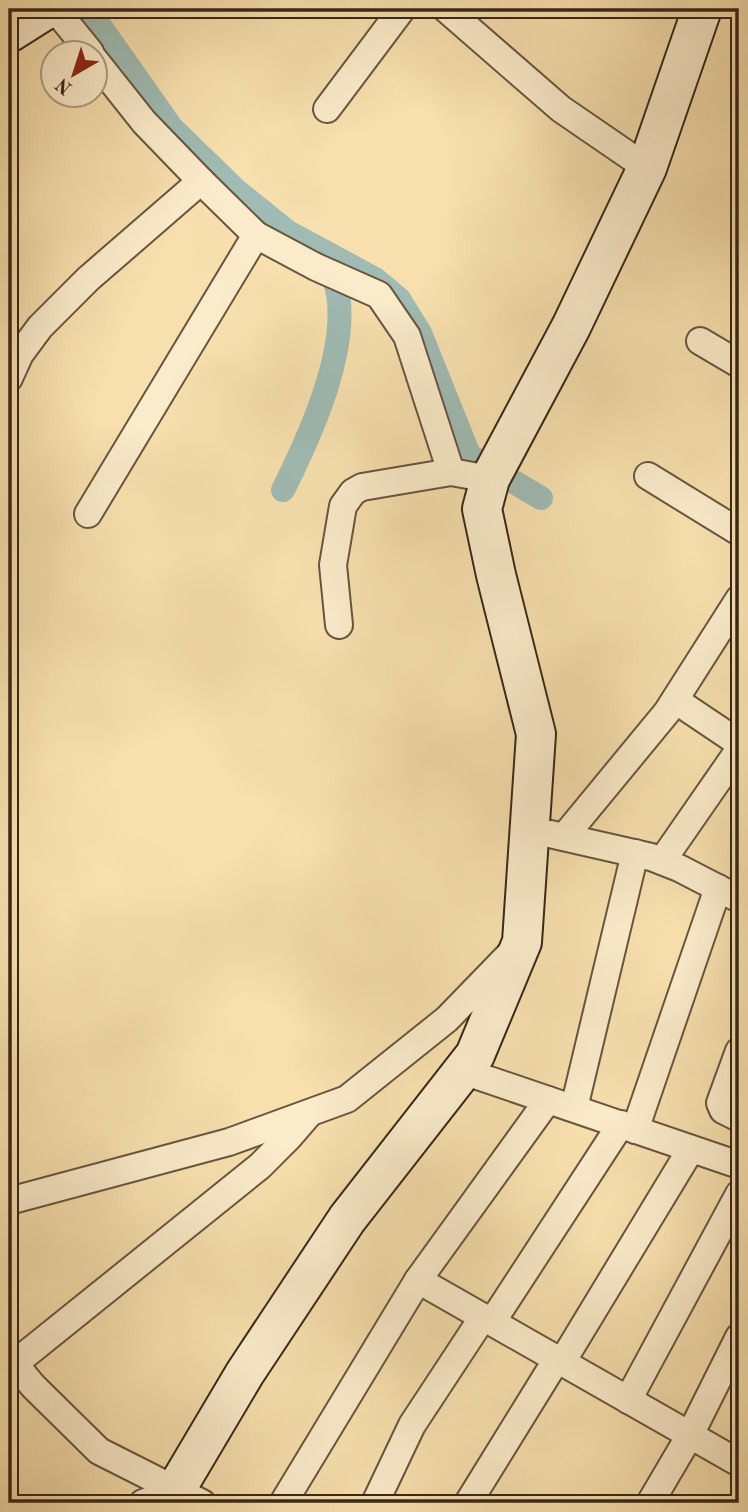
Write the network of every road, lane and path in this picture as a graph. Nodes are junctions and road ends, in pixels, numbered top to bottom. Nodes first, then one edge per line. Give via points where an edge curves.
1 (47, 9) edge
2 (55, 9) edge
3 (402, 9) edge
4 (446, 9) edge
5 (702, 9) edge
6 (9, 33) edge
7 (79, 38) edge
8 (108, 77) edge
9 (327, 109) dead end
10 (646, 168) junction
11 (201, 181) junction
12 (256, 236) junction
13 (700, 341) dead end
14 (739, 364) edge
15 (9, 378) edge
16 (451, 472) junction
17 (648, 476) dead end
18 (490, 479) junction
19 (88, 514) dead end
20 (739, 532) edge
21 (739, 599) edge
22 (339, 625) dead end
23 (675, 700) junction
24 (739, 743) edge
25 (739, 750) edge
26 (547, 833) junction
27 (635, 853) junction
28 (662, 861) junction
29 (729, 893) edge
30 (522, 942) junction
31 (739, 1051) edge
32 (463, 1071) junction
33 (548, 1100) junction
34 (574, 1108) junction
35 (309, 1113) junction
36 (739, 1118) edge
37 (628, 1127) junction
38 (691, 1149) junction
39 (738, 1162) edge
40 (739, 1194) edge
41 (9, 1201) edge
42 (418, 1280) junction
43 (487, 1320) junction
44 (739, 1337) edge
45 (560, 1361) junction
46 (11, 1363) edge
47 (628, 1400) junction
48 (690, 1435) junction
49 (739, 1463) edge
50 (173, 1500) edge
51 (283, 1503) edge
52 (375, 1503) edge
53 (468, 1503) edge
54 (650, 1503) edge

1 - 6 street
2 - 7 street
3 - 9 street
4 - 10 street via 561,109
5 - 10 street
8 - 11 street
10 - 18 street via 572,327
11 - 12 street
11 - 15 street via 40,327
12 - 16 street via 379,295 407,336
12 - 19 street
13 - 14 street
16 - 18 street
16 - 22 street via 362,487 347,497 334,565
17 - 20 street
18 - 26 street via 482,509 536,734
21 - 23 street
23 - 24 street
23 - 26 street
25 - 28 street
26 - 27 street
26 - 30 street
27 - 28 street
27 - 34 street
28 - 29 street
29 - 37 street
30 - 32 street via 475,1055
30 - 35 street via 447,1019 347,1099
31 - 36 street via 720,1103 723,1110
32 - 33 street
32 - 50 street via 347,1219 244,1373
33 - 34 street
33 - 42 street
34 - 37 street
35 - 41 street via 229,1142
35 - 46 street via 260,1166
37 - 38 street
37 - 43 street
38 - 39 street
38 - 45 street
40 - 47 street
42 - 43 street
42 - 51 street
43 - 45 street
43 - 52 street via 412,1425
44 - 48 street
45 - 47 street
45 - 53 street
46 - 50 street via 99,1451
47 - 48 street
48 - 49 street
48 - 54 street

